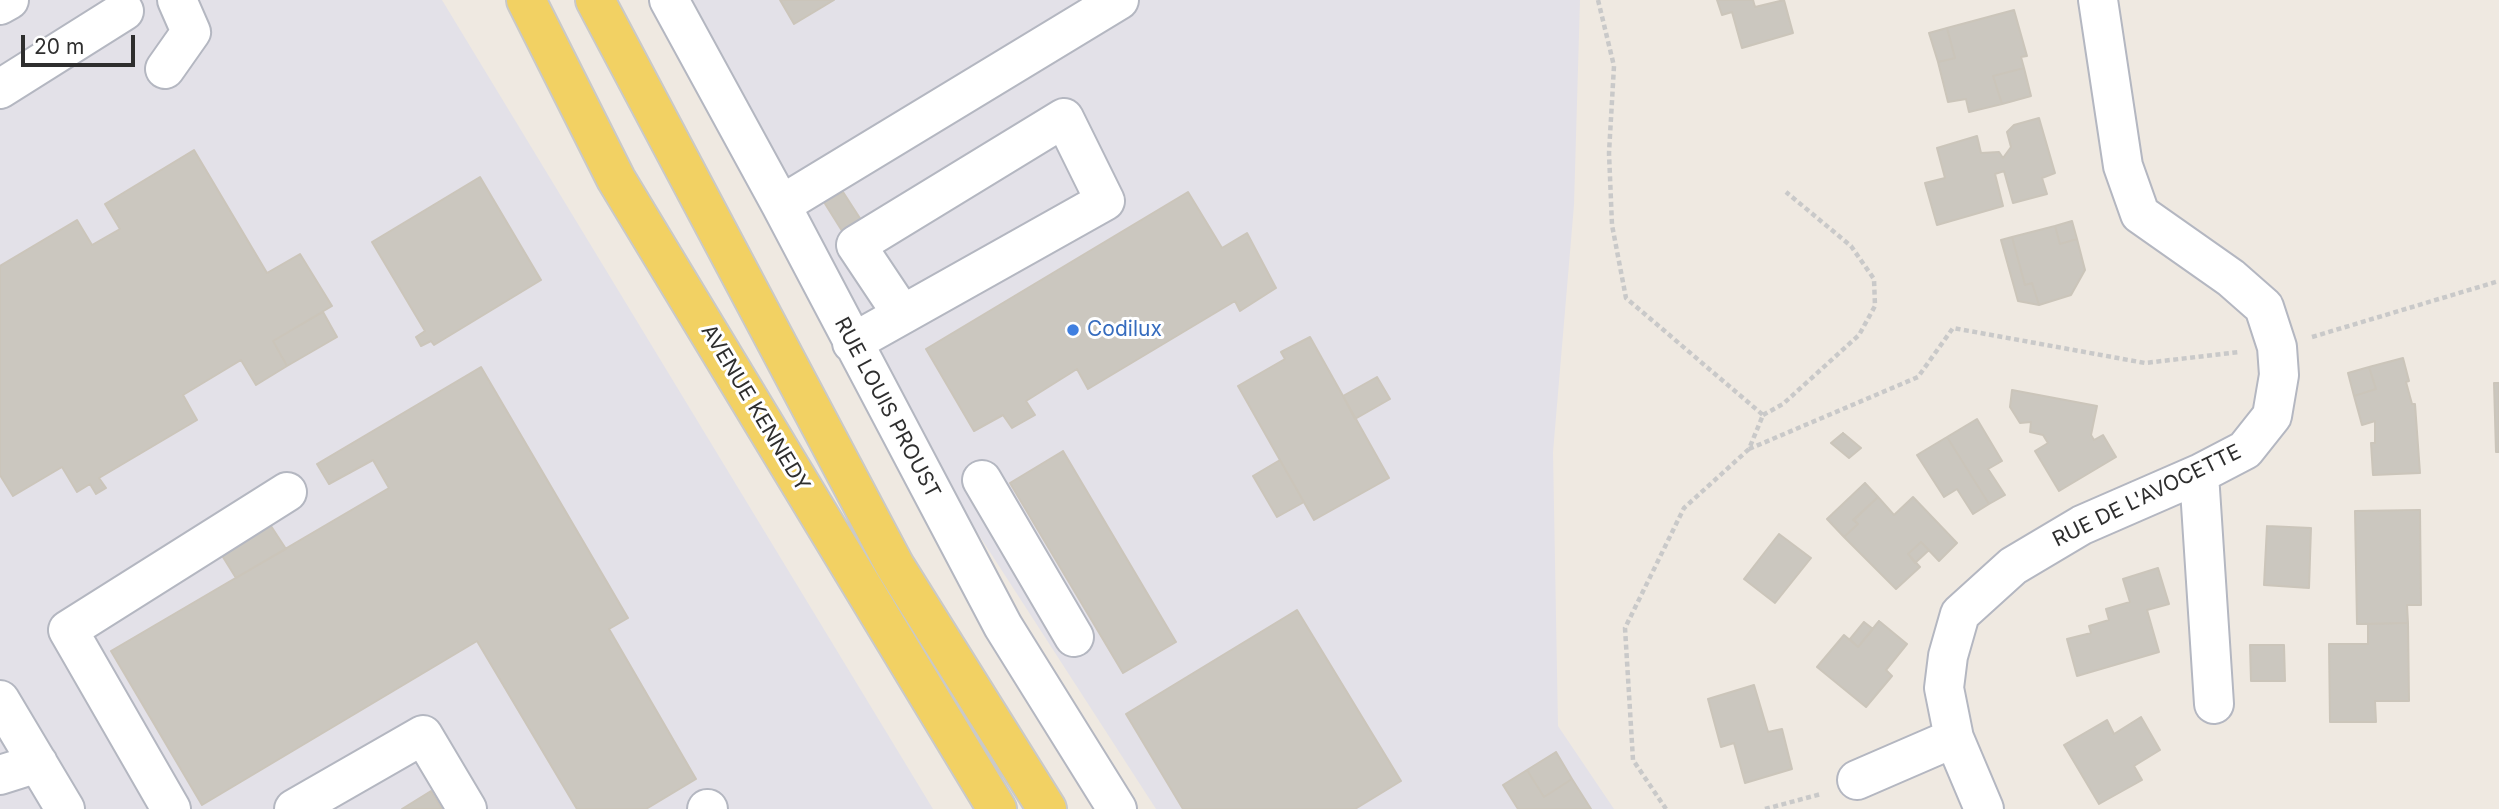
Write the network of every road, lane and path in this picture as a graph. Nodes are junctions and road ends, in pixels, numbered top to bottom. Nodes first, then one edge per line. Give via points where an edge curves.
1 (9, 0) edge
2 (177, 0) edge
3 (526, 0) edge
4 (594, 0) edge
5 (669, 0) edge
6 (1119, 0) edge
7 (1598, 0) edge
8 (2098, 0) edge
9 (0, 5) edge
10 (124, 11) dead end
11 (164, 69) dead end
12 (0, 89) edge
13 (1786, 192) dead end
14 (781, 205) junction
15 (2499, 281) edge
16 (902, 314) junction
17 (2234, 340) dead end
18 (852, 343) junction
19 (2260, 349) junction
20 (2241, 364) dead end
21 (1763, 415) junction
22 (1749, 449) junction
23 (2199, 474) junction
24 (982, 480) dead end
25 (287, 492) dead end
26 (1074, 637) dead end
27 (0, 700) edge
28 (2214, 704) dead end
29 (1954, 738) junction
30 (38, 763) junction
31 (0, 775) edge
32 (1857, 780) joint
33 (65, 809) edge
34 (171, 809) edge
35 (294, 809) edge
36 (467, 809) edge
37 (997, 809) edge
38 (1047, 809) edge
39 (1117, 809) edge
40 (1666, 809) edge
41 (1765, 809) edge
42 (1983, 809) edge

1 - 9 street
2 - 11 street via 191,32
3 - 37 main road, AVENUE KENNEDY via 616,179
4 - 38 main road via 895,566
5 - 14 street, RUE LOUIS PROUST
6 - 14 street
7 - 21 path via 1614,66 1609,153 1612,225 1626,298
8 - 19 street, RUE DE L'AVOCETTE via 2123,166 2140,214 2264,307
10 - 12 street
13 - 21 path via 1851,246 1874,279 1875,306 1859,335 1783,404
14 - 18 street, RUE LOUIS PROUST
15 - 19 path
16 - 16 street via 1105,201 1064,118 856,245
16 - 18 street
17 - 19 path
18 - 39 street, RUE LOUIS PROUST via 1003,626
19 - 20 path
19 - 22 path via 2145,363 1953,328 1918,377
19 - 23 street, RUE DE L'AVOCETTE via 2279,375 2272,416 2245,450
21 - 22 path
22 - 40 path via 1684,508 1625,628 1633,760
23 - 28 street
23 - 29 street, RUE DE L'AVOCETTE via 2081,525 2013,566 1960,614 1944,688
24 - 26 street
25 - 34 street via 68,631
27 - 30 street
29 - 32 street
29 - 42 street, RUE DE L'AVOCETTE
30 - 31 street
30 - 33 street
32 - 41 path via 1846,788
35 - 36 street via 423,735

